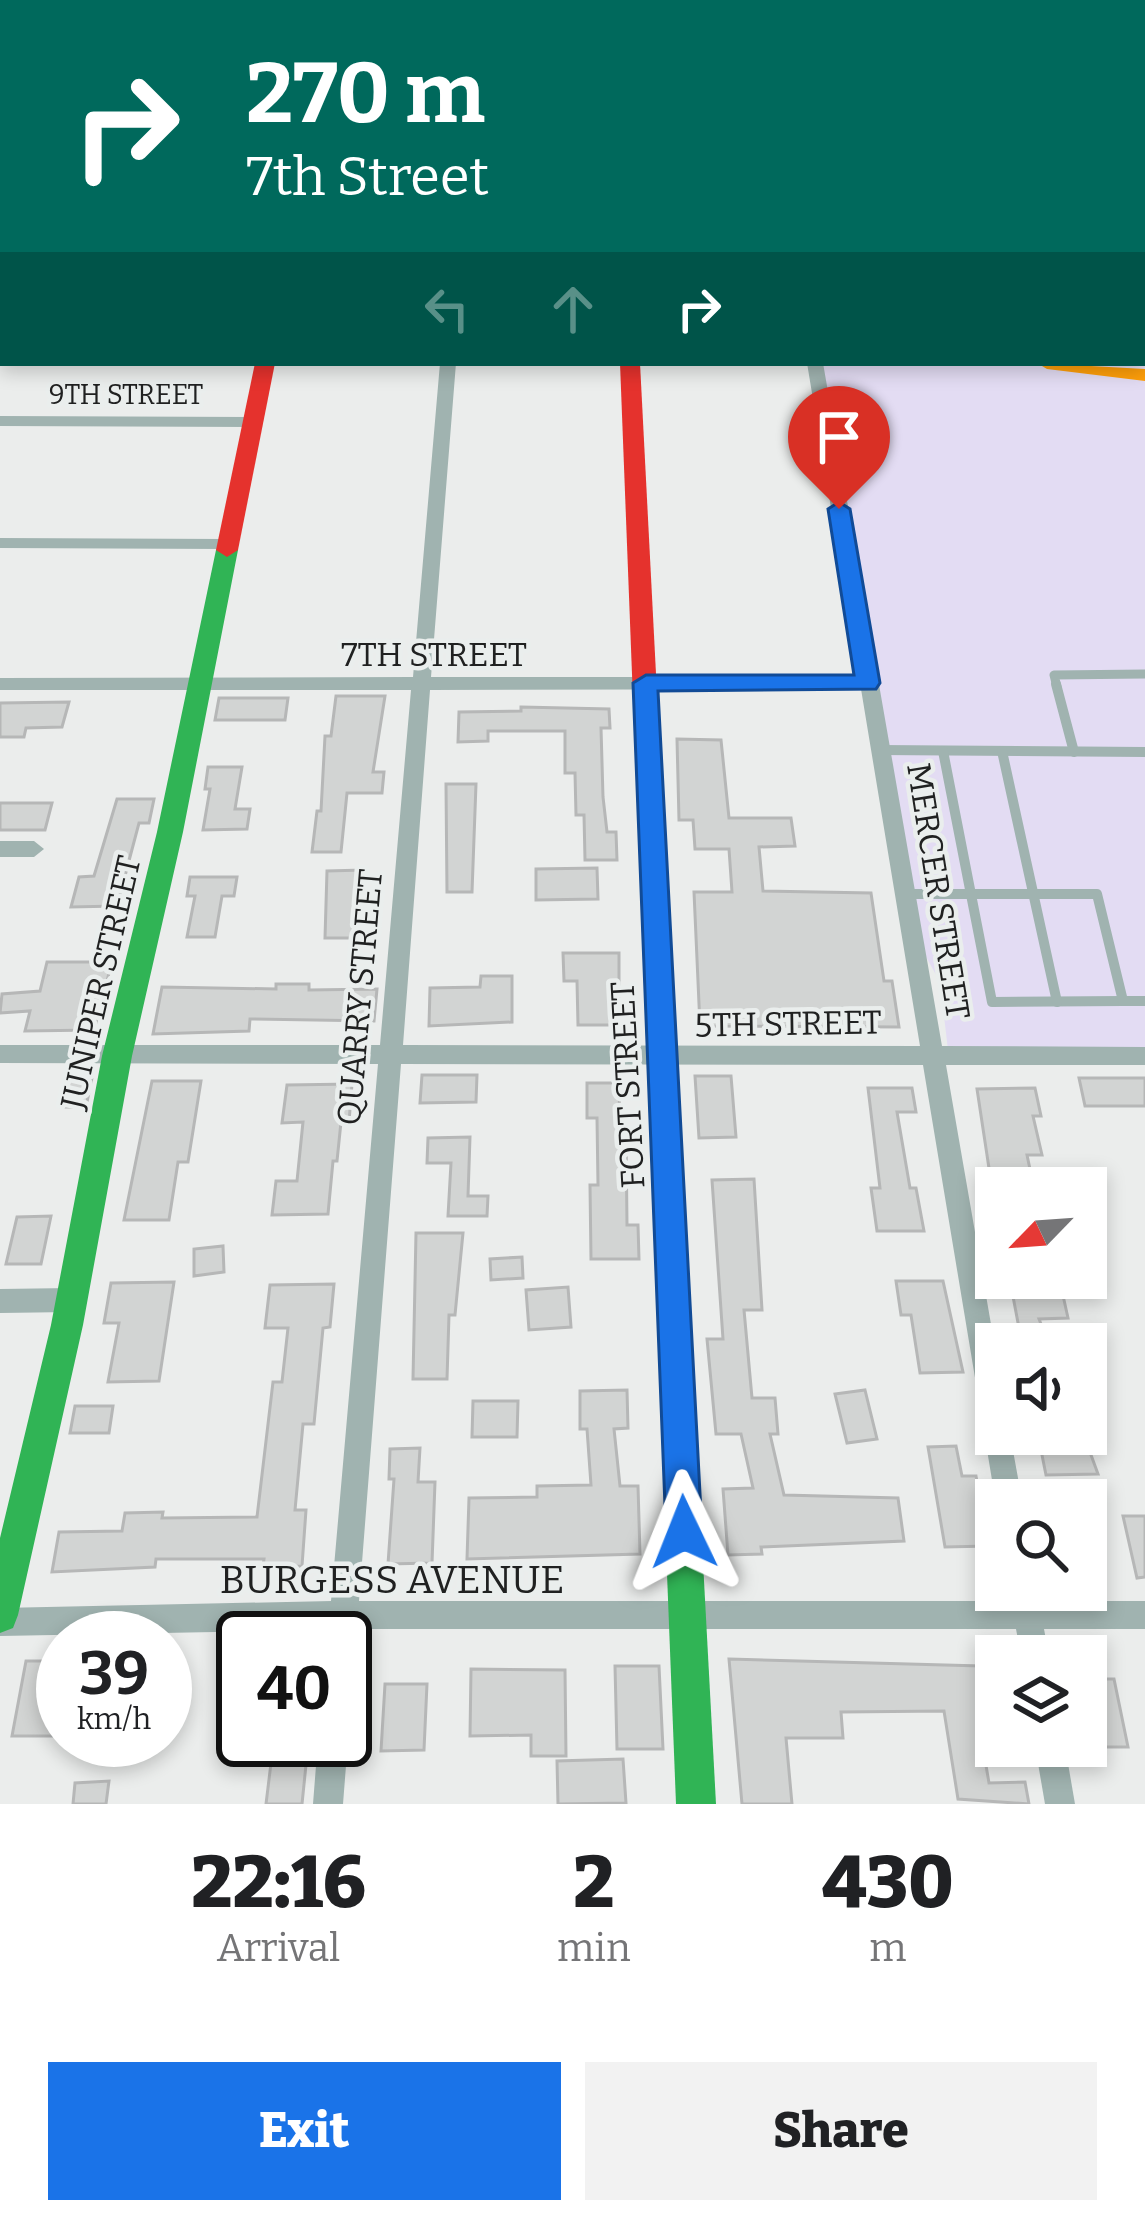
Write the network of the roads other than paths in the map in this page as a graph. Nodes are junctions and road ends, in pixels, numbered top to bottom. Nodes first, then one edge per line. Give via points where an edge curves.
1 (264, 366) edge
2 (448, 366) edge
3 (630, 366) edge
4 (815, 366) edge
5 (1072, 366) edge
6 (1145, 375) edge
7 (0, 421) edge
8 (251, 422) junction
9 (0, 543) edge
10 (225, 544) junction
11 (1145, 674) edge
12 (646, 683) junction
13 (868, 683) junction
14 (0, 684) edge
15 (198, 684) junction
16 (421, 684) junction
17 (879, 750) junction
18 (943, 751) junction
19 (1002, 751) junction
20 (1074, 752) junction
21 (1145, 752) edge
22 (0, 849) edge
23 (34, 849) dead end
24 (903, 894) junction
25 (971, 894) junction
26 (1034, 895) junction
27 (1145, 1000) edge
28 (1124, 1001) junction
29 (1057, 1002) junction
30 (0, 1054) edge
31 (930, 1054) junction
32 (391, 1055) junction
33 (117, 1056) junction
34 (1145, 1056) edge
35 (662, 1058) junction
36 (71, 1300) junction
37 (0, 1301) edge
38 (977, 1323) edge
39 (975, 1605) edge
40 (344, 1611) edge
41 (1105, 1611) edge
42 (1145, 1615) edge
43 (0, 1618) edge
44 (688, 1618) junction
45 (216, 1624) edge
46 (372, 1626) edge
47 (331, 1767) edge
48 (1054, 1767) edge
49 (328, 1804) edge
50 (696, 1804) edge
51 (1060, 1804) edge

1 - 8 street, JUNIPER STREET
2 - 16 street, QUARRY STREET
3 - 12 street, FORT STREET
4 - 13 street, MERCER STREET
5 - 6 street
7 - 8 street, 9TH STREET
8 - 10 street, JUNIPER STREET
9 - 10 street
10 - 15 street, JUNIPER STREET
11 - 20 lane via 1054,675
12 - 13 street, 7TH STREET
12 - 16 street, 7TH STREET
12 - 35 street, FORT STREET
13 - 17 street, MERCER STREET
14 - 15 street, 7TH STREET
15 - 16 street, 7TH STREET
15 - 33 street, JUNIPER STREET
16 - 32 street, QUARRY STREET
17 - 18 lane
17 - 24 street, MERCER STREET
18 - 19 lane
18 - 25 lane
19 - 20 lane
19 - 26 lane
20 - 21 lane
22 - 23 street
24 - 25 lane
24 - 31 street, MERCER STREET
25 - 26 lane
25 - 29 lane via 992,1002
26 - 28 lane via 1096,894
26 - 29 lane
27 - 28 lane
28 - 29 lane
30 - 33 street, 5TH STREET
31 - 34 street, 5TH STREET
31 - 35 street, 5TH STREET
31 - 38 street, MERCER STREET
32 - 33 street, 5TH STREET
32 - 35 street, 5TH STREET
32 - 40 street, QUARRY STREET
33 - 36 street, JUNIPER STREET
35 - 44 street, FORT STREET
36 - 37 street
36 - 43 street, JUNIPER STREET
39 - 44 street, BURGESS AVENUE
41 - 42 street, BURGESS AVENUE
43 - 45 street, BURGESS AVENUE
44 - 46 street, BURGESS AVENUE
44 - 50 street, FORT STREET
47 - 49 street
48 - 51 street

